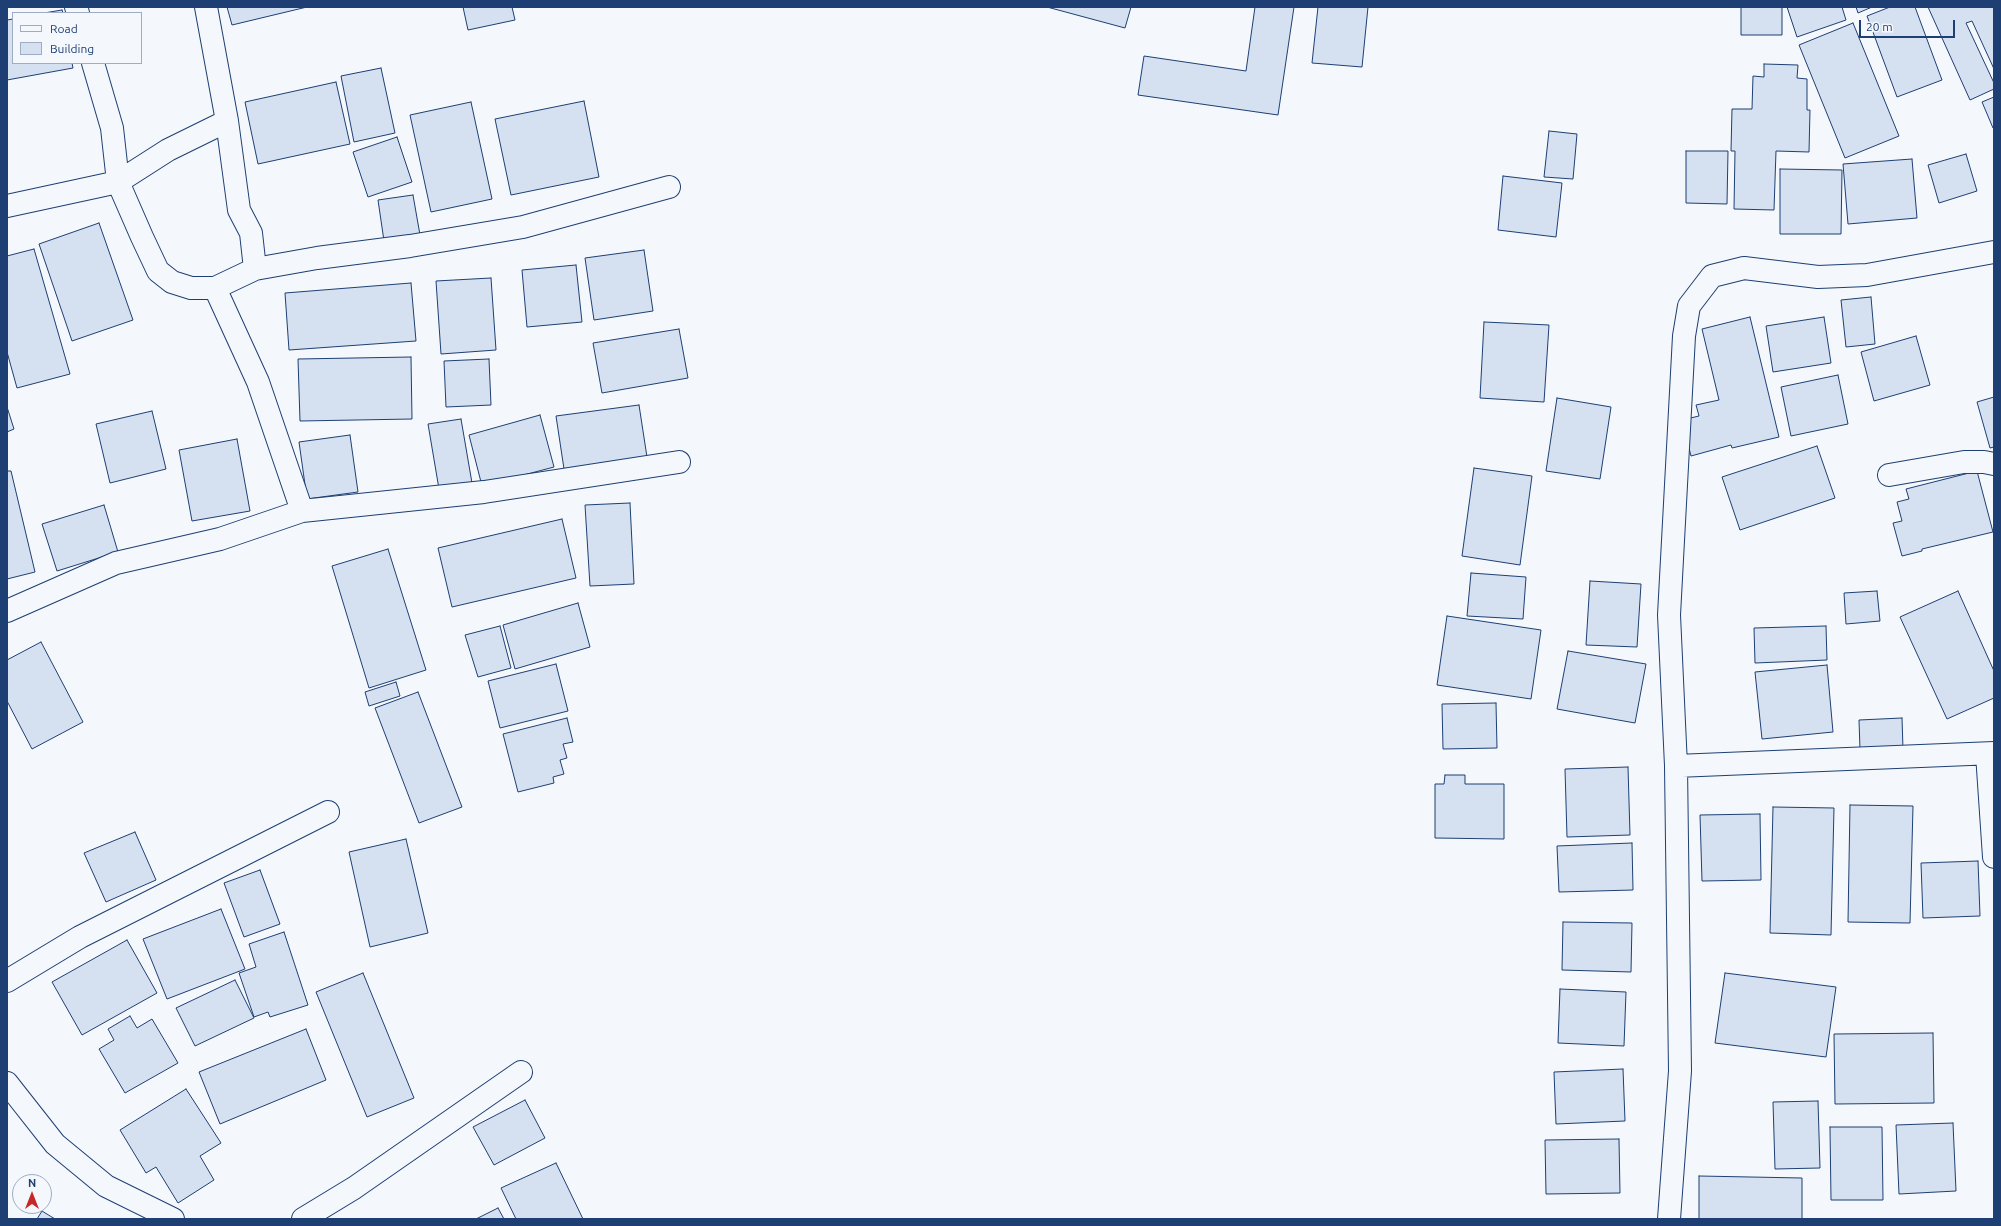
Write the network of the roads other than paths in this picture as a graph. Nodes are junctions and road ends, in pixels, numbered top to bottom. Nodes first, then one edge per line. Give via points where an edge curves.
1 (206, 7) edge
2 (93, 64) edge
3 (227, 122) junction
4 (118, 182) junction
5 (669, 187) dead end
6 (7, 206) edge
7 (1994, 252) edge
8 (255, 269) junction
9 (215, 288) junction
10 (679, 462) dead end
11 (1994, 464) edge
12 (1888, 475) dead end
13 (302, 511) junction
14 (7, 611) edge
15 (1991, 754) edge
16 (1676, 766) junction
17 (328, 812) dead end
18 (1994, 857) edge
19 (7, 981) edge
20 (521, 1072) dead end
21 (7, 1083) edge
22 (173, 1219) edge
23 (303, 1219) edge
24 (1669, 1219) edge

1 - 3 street
2 - 4 street via 112,128
3 - 4 street via 168,150
3 - 8 street via 239,210 251,233
4 - 6 street
4 - 9 street via 158,271 172,282 191,288
5 - 8 street via 523,227
7 - 16 street via 1867,274 1818,277 1744,268 1712,276 1689,306 1684,336 1669,615
8 - 9 street
9 - 13 street via 258,382
10 - 13 street via 484,492
11 - 12 street via 1964,462
13 - 14 street via 220,539 116,563
15 - 16 street
15 - 18 street
16 - 24 street via 1680,1071
17 - 19 street via 80,937
20 - 23 street via 354,1188
21 - 22 street via 55,1144 106,1186

